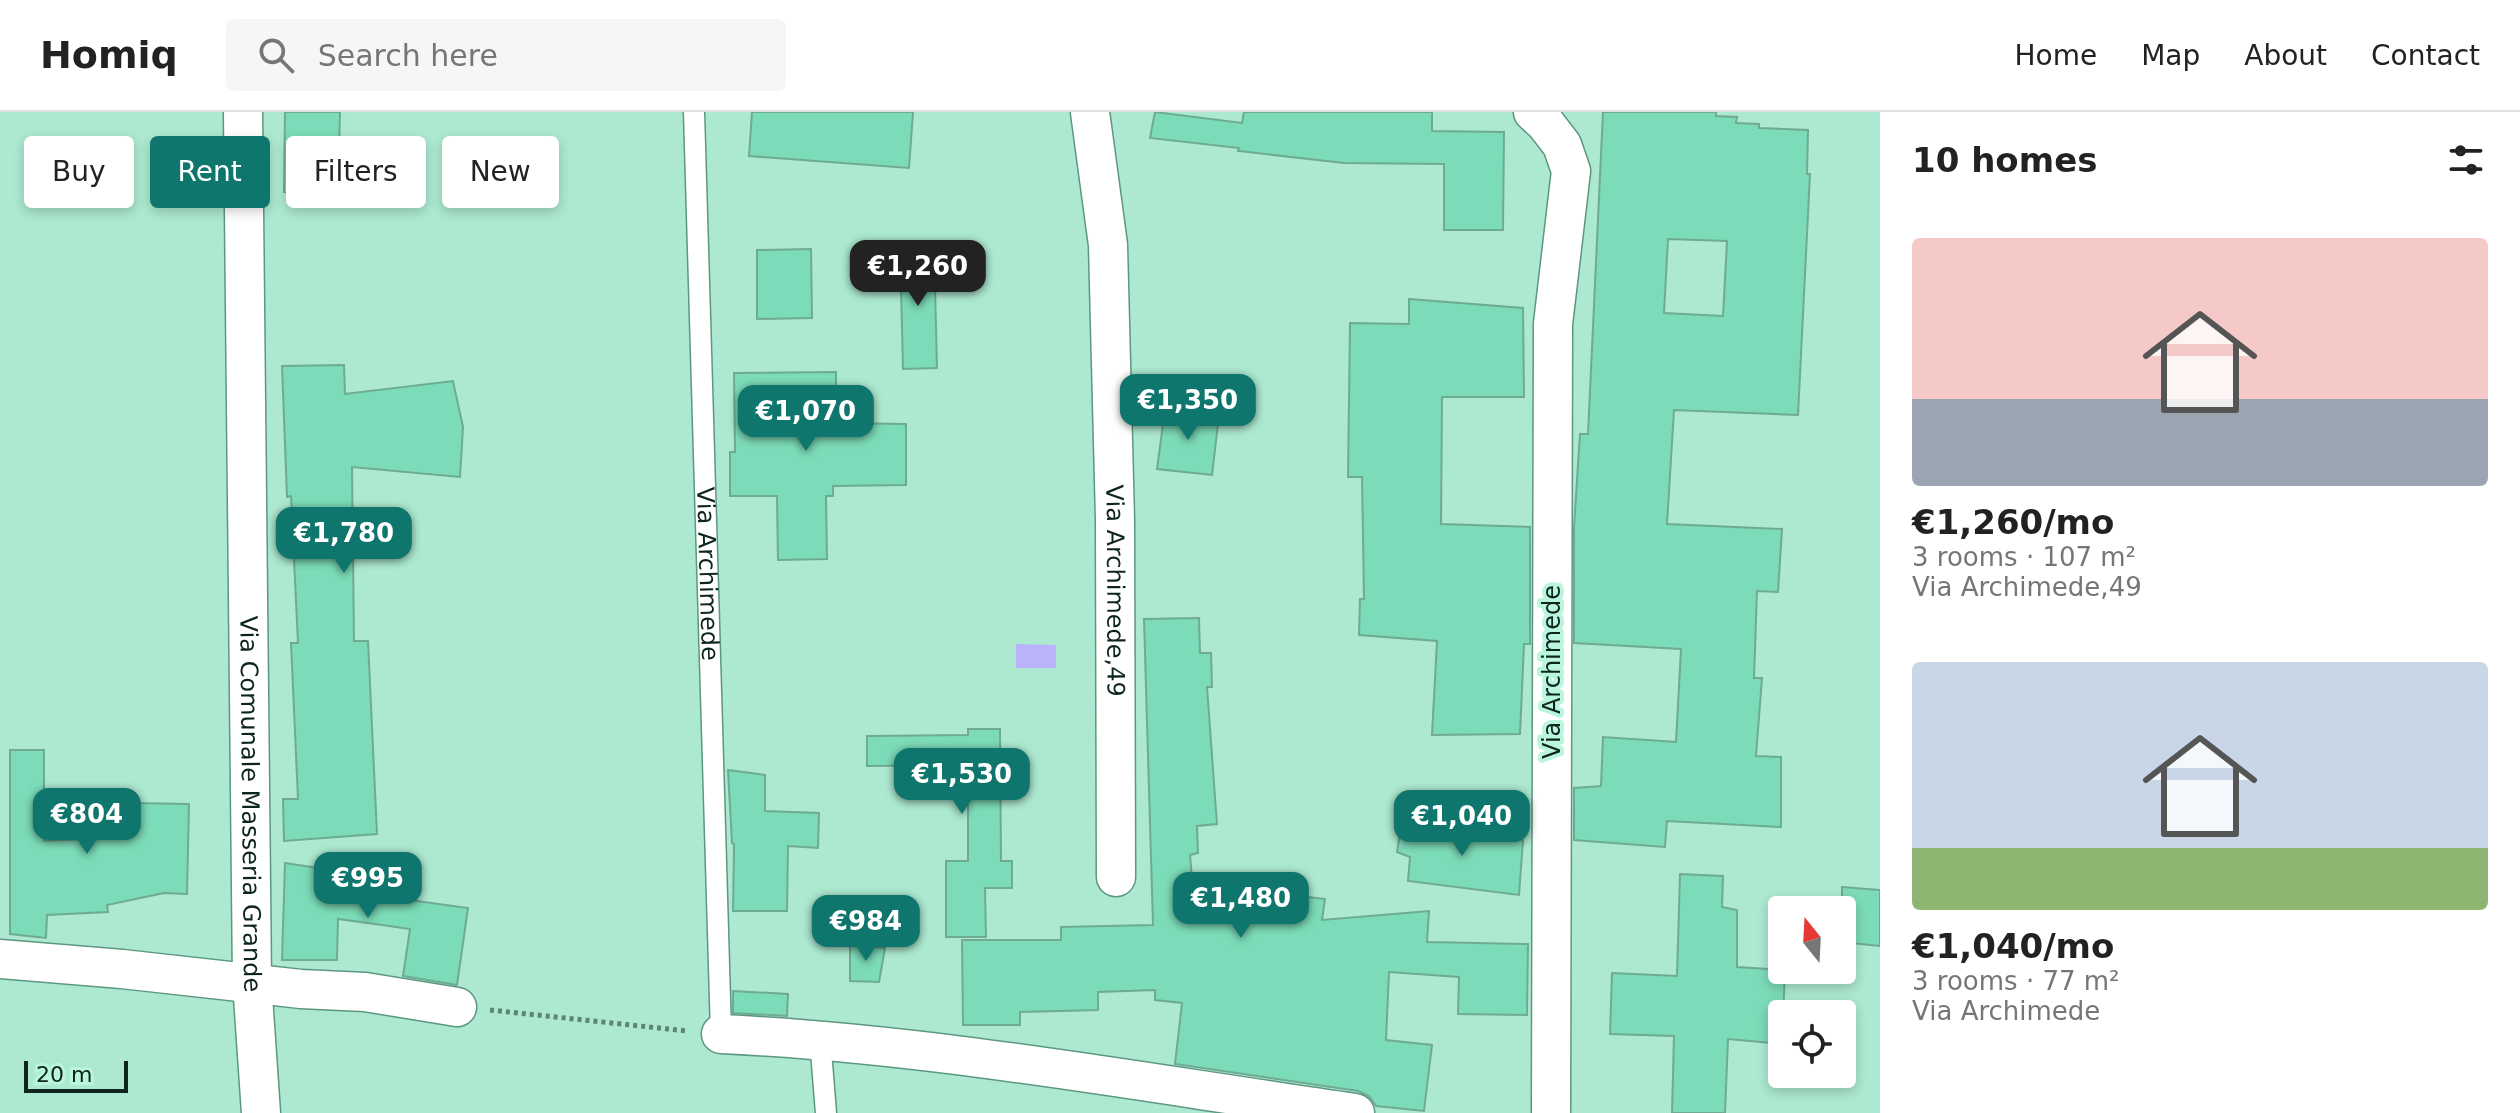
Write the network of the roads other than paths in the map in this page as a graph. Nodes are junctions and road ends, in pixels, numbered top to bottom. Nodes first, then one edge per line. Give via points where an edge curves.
1 (243, 112) edge
2 (694, 112) edge
3 (1090, 112) edge
4 (1533, 112) edge
5 (1116, 877) dead end
6 (0, 959) edge
7 (252, 982) junction
8 (457, 1007) road end
9 (721, 1034) joint
10 (820, 1039) junction
11 (261, 1113) edge
12 (826, 1113) edge
13 (1355, 1113) edge
14 (1551, 1113) edge

1 - 7 street, Via Comunale Masseria Grande
2 - 9 lane, Via Archimede
3 - 5 street, Via Archimede,49 via 1108,260
4 - 14 street, Via Archimede via 1562,145 1571,171 1553,324
6 - 7 street
7 - 8 street
7 - 11 street, Via Comunale Masseria Grande
9 - 10 street
10 - 12 lane
10 - 13 street via 1030,1064

